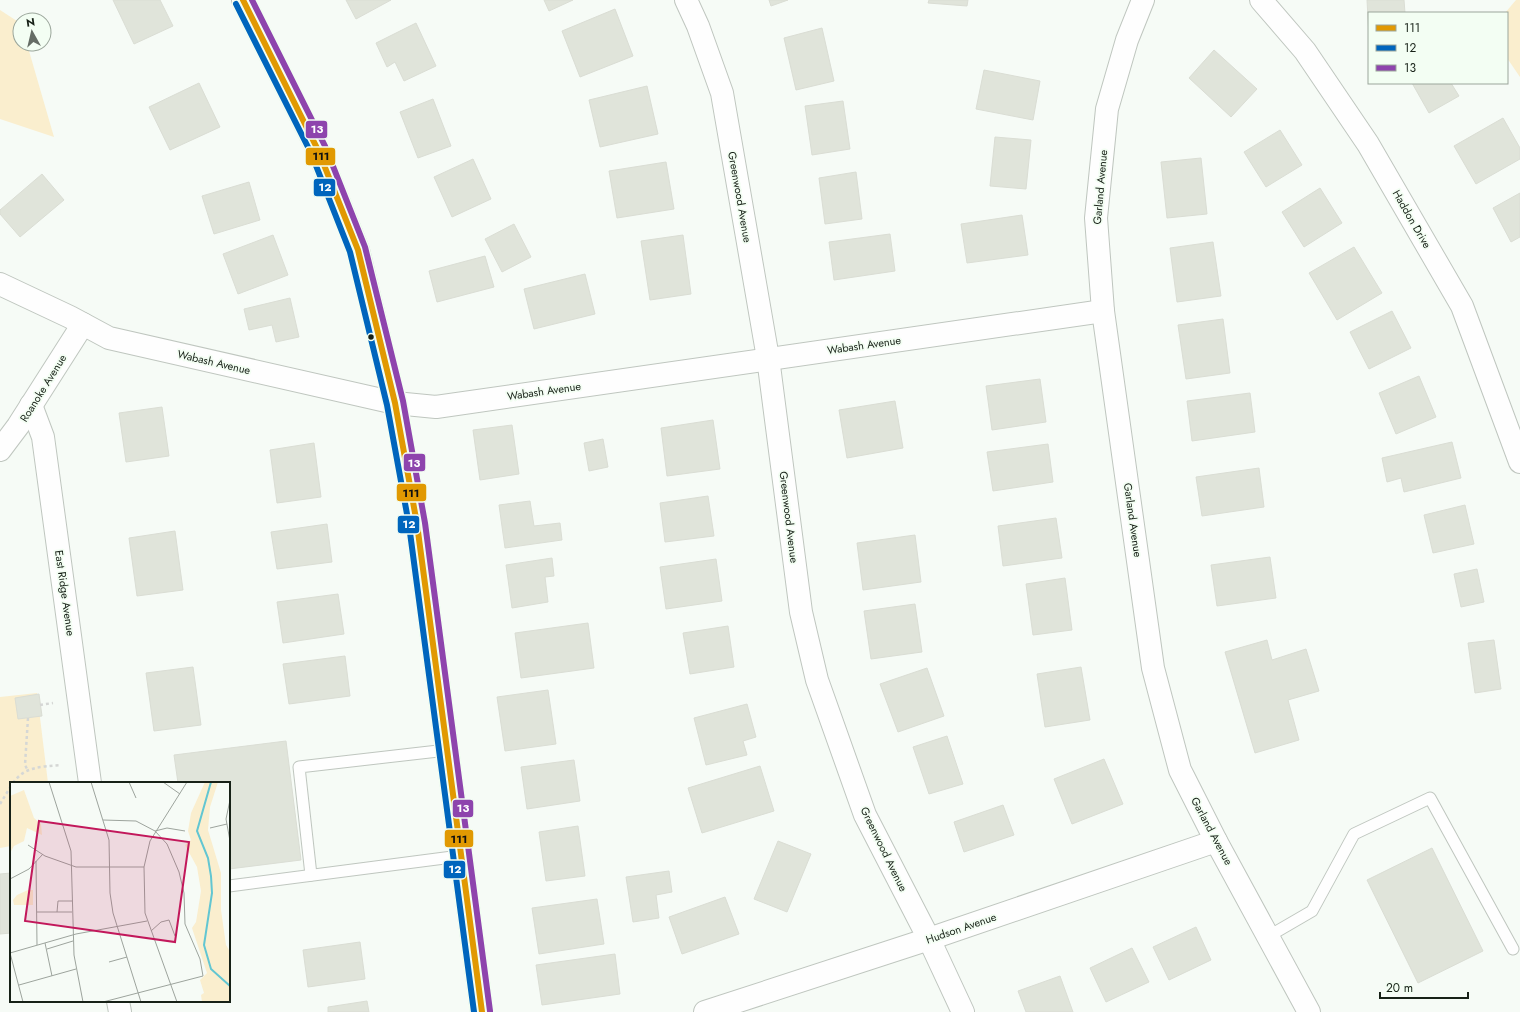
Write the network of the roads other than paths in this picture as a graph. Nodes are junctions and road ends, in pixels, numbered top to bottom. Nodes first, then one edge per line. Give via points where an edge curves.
1 (243, 0) edge
2 (686, 0) edge
3 (1143, 0) edge
4 (1261, 0) edge
5 (0, 284) edge
6 (1103, 311) junction
7 (83, 324) junction
8 (768, 358) junction
9 (395, 403) junction
10 (31, 406) junction
11 (0, 450) edge
12 (1520, 462) edge
13 (446, 750) junction
14 (88, 773) edge
15 (1216, 841) junction
16 (460, 856) junction
17 (311, 875) junction
18 (230, 886) edge
19 (1269, 936) junction
20 (929, 939) junction
21 (1512, 949) dead end
22 (118, 1002) edge
23 (120, 1012) edge
24 (482, 1012) edge
25 (705, 1012) edge
26 (963, 1012) edge
27 (1309, 1012) edge

1 - 9 street via 318,150 358,250
2 - 8 street, Greenwood Avenue via 722,93
3 - 6 street, Garland Avenue via 1127,40 1107,109 1096,218
4 - 12 street, Haddon Drive via 1305,51 1368,144 1462,306
5 - 7 street, Wabash Avenue
6 - 8 street, Wabash Avenue
6 - 15 street, Garland Avenue via 1153,668 1180,770
7 - 9 street, Wabash Avenue via 109,338
7 - 10 street, Roanoke Avenue
8 - 9 street, Wabash Avenue via 436,407
8 - 20 street, Greenwood Avenue via 801,612 816,680 865,815
9 - 13 street via 418,524
10 - 11 street, Roanoke Avenue
10 - 14 street, East Ridge Avenue via 43,437
13 - 16 street
13 - 17 lane via 299,767
15 - 19 street, Garland Avenue
15 - 20 street, Hudson Avenue
16 - 17 lane
16 - 24 street
17 - 18 lane
19 - 21 lane via 1312,911 1354,834 1430,798
19 - 27 street, Garland Avenue
20 - 25 street, Hudson Avenue
20 - 26 street, Greenwood Avenue
22 - 23 street

